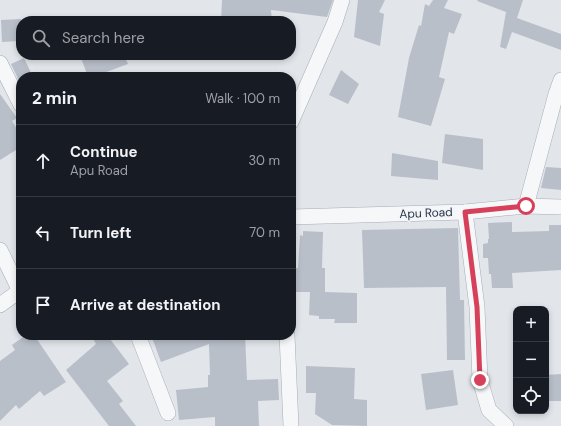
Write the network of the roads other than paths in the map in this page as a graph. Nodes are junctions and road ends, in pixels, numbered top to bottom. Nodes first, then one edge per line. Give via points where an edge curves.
1 (342, 0) edge
2 (0, 63) edge
3 (561, 80) edge
4 (16, 95) edge
5 (296, 111) edge
6 (526, 206) junction
7 (561, 207) edge
8 (465, 212) junction
9 (296, 217) edge
10 (0, 250) edge
11 (16, 282) edge
12 (16, 293) edge
13 (0, 305) edge
14 (140, 340) edge
15 (287, 340) edge
16 (168, 413) dead end
17 (291, 426) edge
18 (506, 426) edge

1 - 5 street
2 - 4 street
3 - 6 street
6 - 7 street, Apu Road
6 - 8 street, Apu Road
8 - 9 street, Apu Road
8 - 18 street via 477,307 480,380 489,410
10 - 11 street
12 - 13 street
14 - 16 street
15 - 17 street

